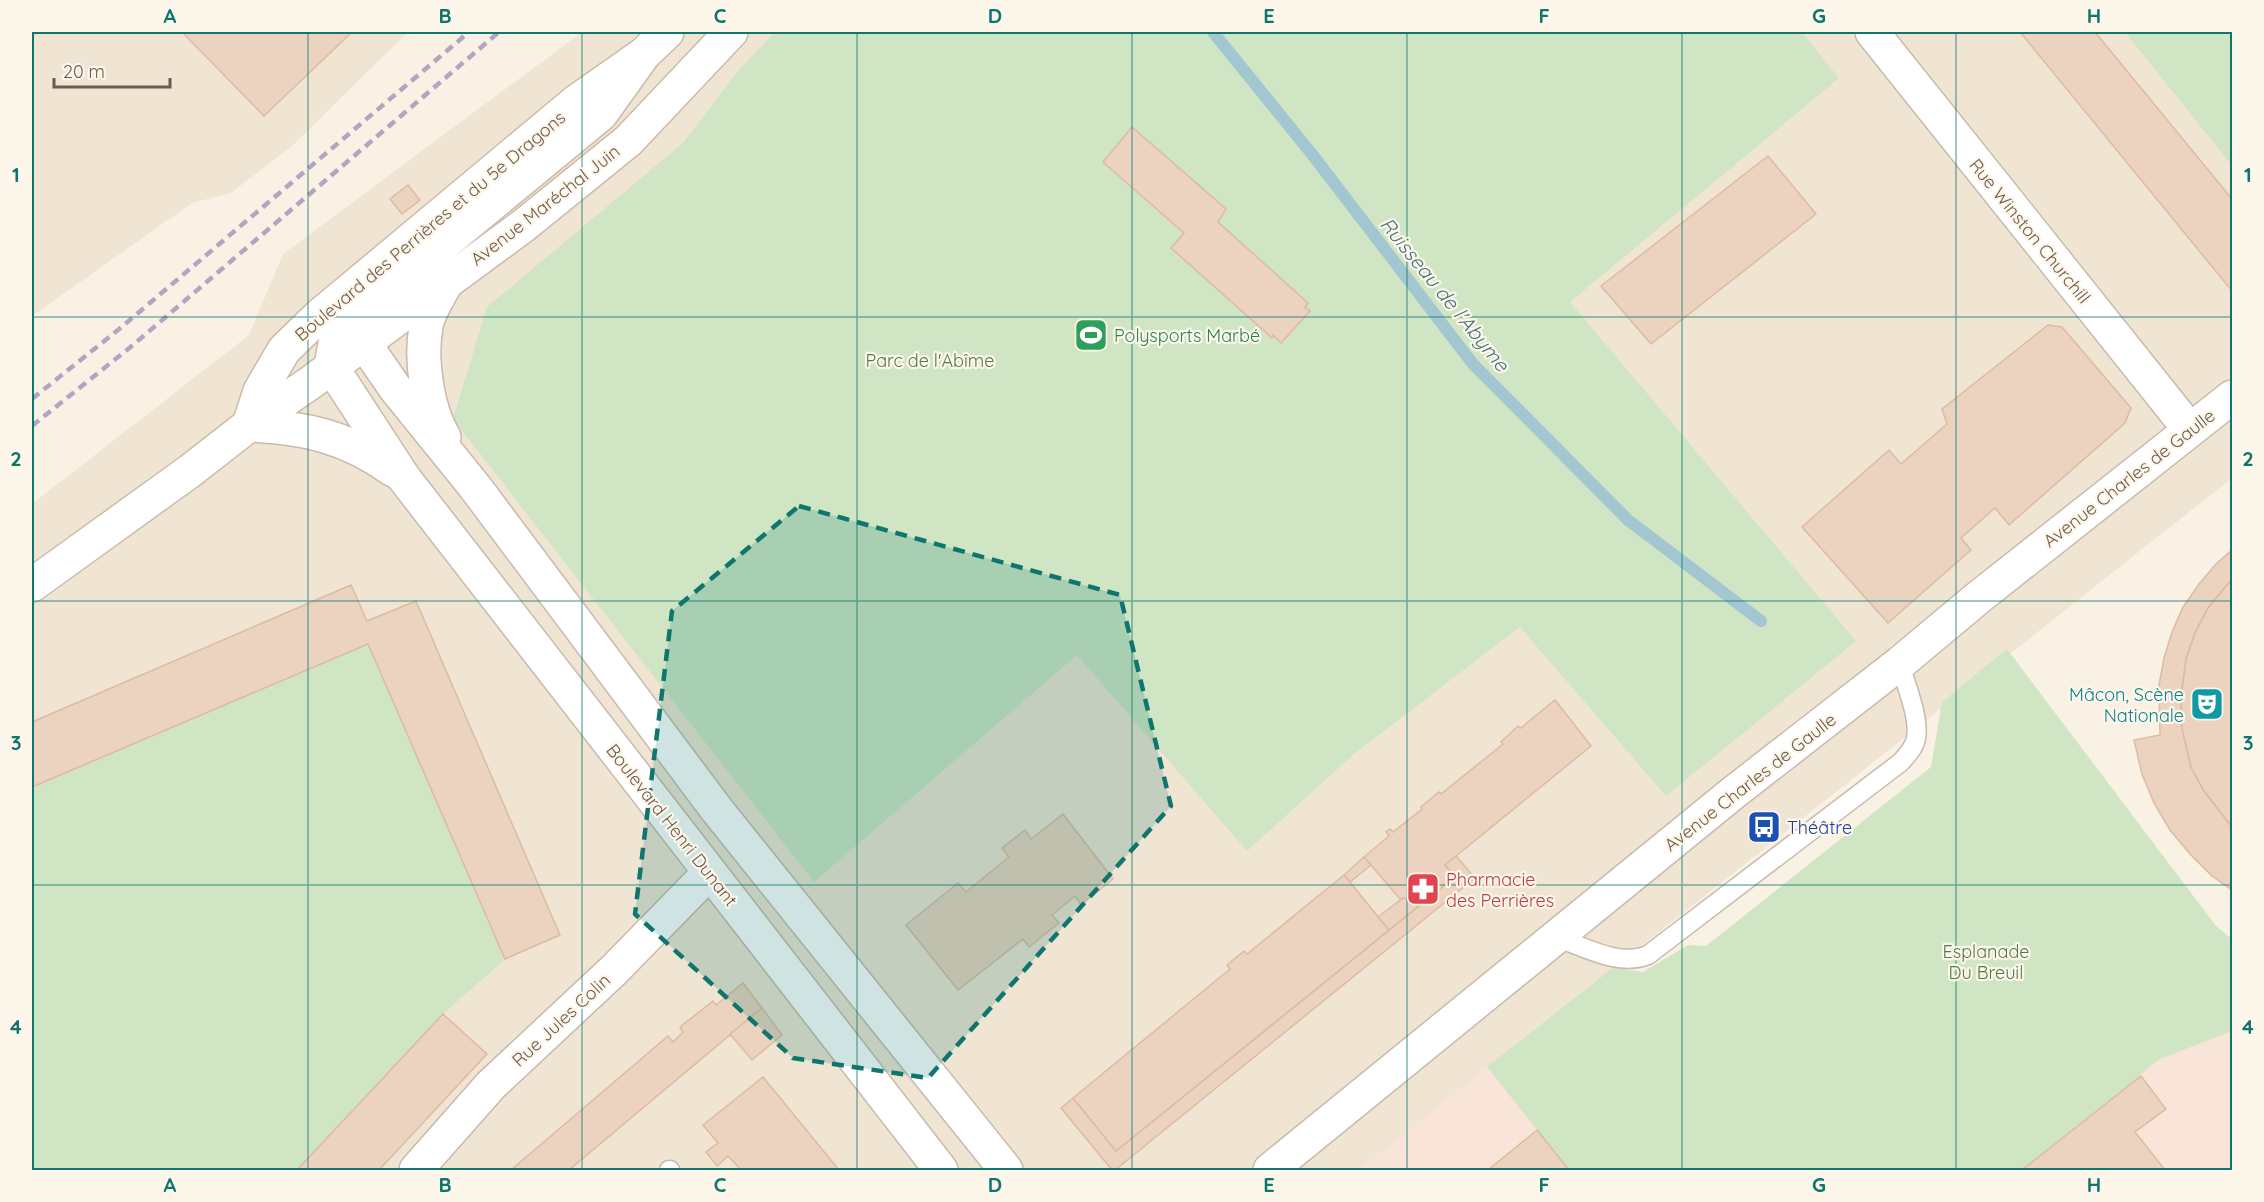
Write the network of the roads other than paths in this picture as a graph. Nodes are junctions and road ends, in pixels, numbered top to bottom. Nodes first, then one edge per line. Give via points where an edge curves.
1 (667, 32) edge
2 (731, 32) edge
3 (1872, 32) edge
4 (448, 279) junction
5 (344, 338) junction
6 (2232, 397) edge
7 (249, 425) junction
8 (2190, 430) junction
9 (404, 478) junction
10 (475, 487) junction
11 (32, 585) edge
12 (1900, 663) junction
13 (709, 873) junction
14 (1558, 938) junction
15 (416, 1170) edge
16 (941, 1170) edge
17 (1006, 1170) edge
18 (1270, 1170) edge

1 - 5 street, Boulevard des Perrières et du 5e Dragons via 644,54 568,108
2 - 4 street, Avenue Maréchal Juin via 628,141 523,226
3 - 8 street, Rue Winston Churchill
4 - 5 street, Avenue Maréchal Juin
4 - 10 street via 426,325 424,366 435,422
5 - 7 street, Boulevard des Perrières et du 5e Dragons via 310,383
5 - 7 street, Boulevard des Perrières et du 5e Dragons via 284,350 260,391
5 - 9 street, Boulevard Henri Dunant
5 - 10 street via 395,388
6 - 8 street, Avenue Charles de Gaulle
7 - 9 street, Boulevard Henri Dunant via 302,429 345,441
7 - 11 street, Boulevard des Perrières et du 5e Dragons
8 - 12 street, Avenue Charles de Gaulle
9 - 13 street, Boulevard Henri Dunant
10 - 17 street via 717,810
12 - 14 street, Avenue Charles de Gaulle via 1733,793
12 - 14 lane via 1916,721 1917,740 1901,762 1648,955 1628,960
13 - 15 street, Rue Jules Colin via 613,971 491,1085
13 - 16 street, Boulevard Henri Dunant
14 - 18 street, Avenue Charles de Gaulle

